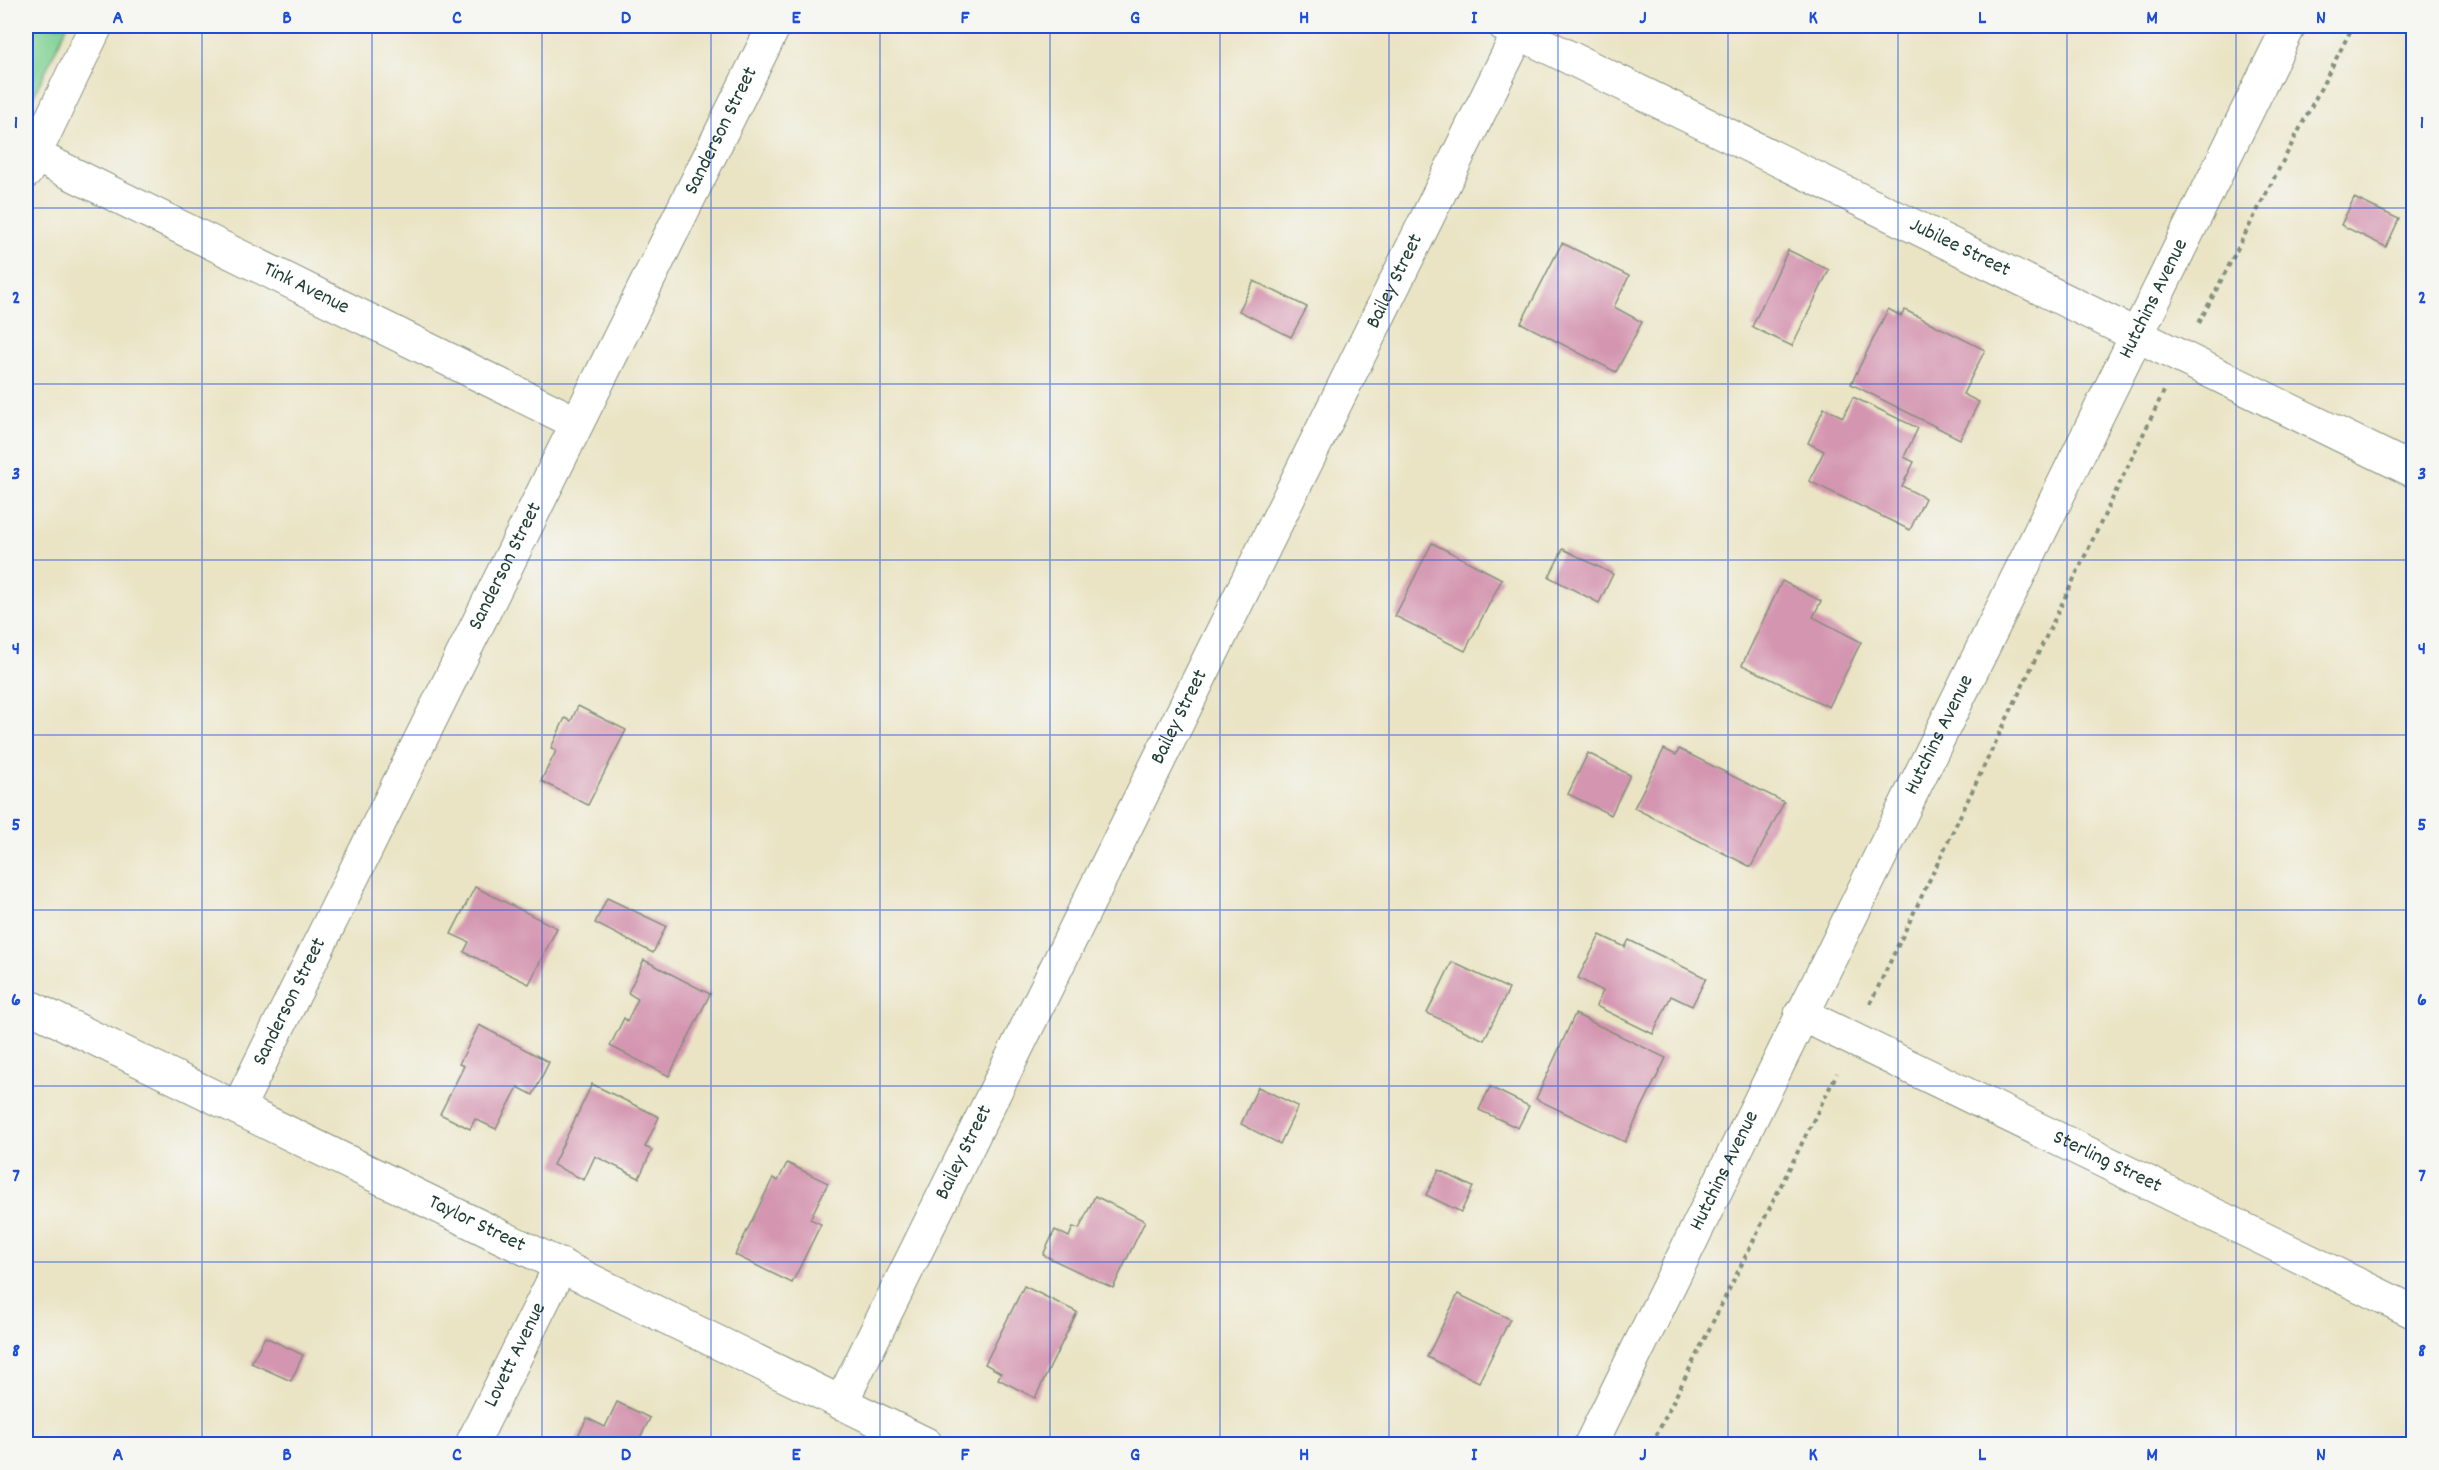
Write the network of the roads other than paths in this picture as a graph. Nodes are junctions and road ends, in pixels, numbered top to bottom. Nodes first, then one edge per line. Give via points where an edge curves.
1 (96, 26) edge
2 (774, 26) edge
3 (2289, 26) edge
4 (1512, 29) edge
5 (28, 160) edge
6 (2136, 334) junction
7 (577, 423) junction
8 (2414, 471) edge
9 (26, 1005) edge
10 (1801, 1014) junction
11 (238, 1108) junction
12 (561, 1265) junction
13 (2414, 1312) edge
14 (840, 1403) junction
15 (472, 1444) edge
16 (926, 1444) edge
17 (1591, 1444) edge

1 - 5 street, Tink Avenue
2 - 7 street, Sanderson Street
3 - 6 street, Hutchins Avenue
4 - 6 street, Jubilee Street
4 - 14 street, Bailey Street
5 - 7 street, Tink Avenue
6 - 8 street, Jubilee Street
6 - 10 street, Hutchins Avenue
7 - 11 street, Sanderson Street
9 - 11 street, Taylor Street
10 - 13 street, Sterling Street
10 - 17 street, Hutchins Avenue
11 - 12 street, Taylor Street
12 - 14 street, Taylor Street
12 - 15 street, Lovett Avenue
14 - 16 street, Taylor Street

